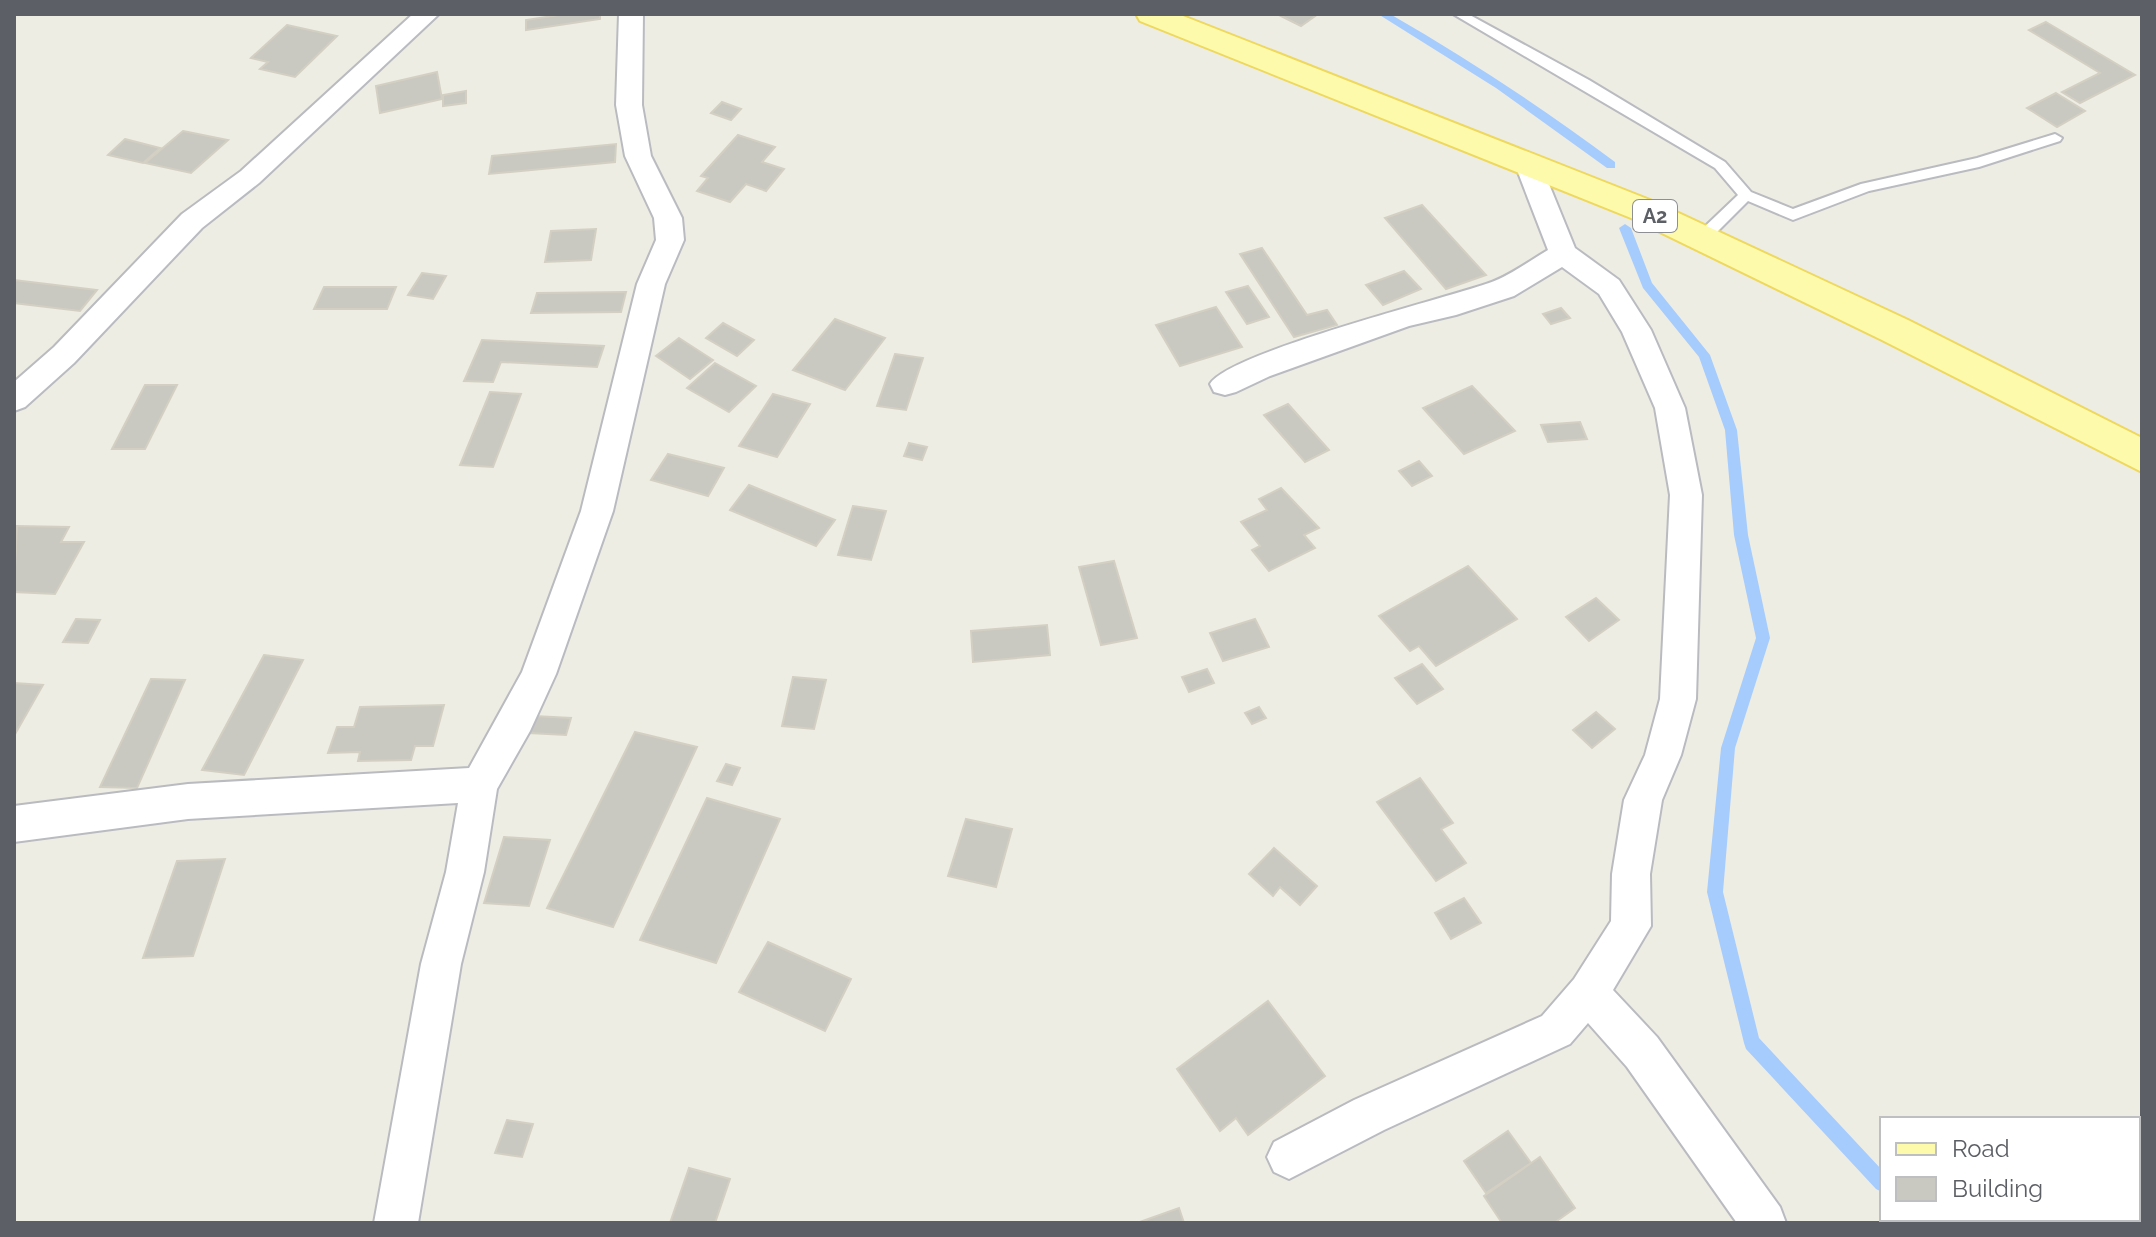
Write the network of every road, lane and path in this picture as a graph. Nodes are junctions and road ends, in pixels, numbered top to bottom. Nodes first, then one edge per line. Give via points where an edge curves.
1 (427, 14) edge
2 (631, 14) edge
3 (1151, 14) edge
4 (1459, 14) edge
5 (2055, 138) dead end
6 (1527, 162) junction
7 (1746, 195) junction
8 (1702, 238) junction
9 (1563, 254) junction
10 (1225, 384) dead end
11 (14, 399) edge
12 (2142, 456) edge
13 (479, 785) junction
14 (14, 824) edge
15 (1588, 993) junction
16 (1289, 1157) dead end
17 (396, 1223) edge
18 (1764, 1223) edge

1 - 11 street via 250,177 192,221 64,355
2 - 13 street via 629,105 638,156 668,218 670,240 651,284 597,511 539,674
3 - 6 main road, A2
4 - 7 lane via 1720,165
5 - 7 lane via 1979,162 1866,187 1793,215
6 - 8 main road, A2
6 - 9 street
7 - 8 lane
8 - 12 main road, A2
9 - 10 street via 1504,289 1404,317
9 - 15 street via 1609,287 1636,330 1670,408 1686,495 1678,699 1663,755 1643,800 1631,874 1631,926
13 - 14 street via 274,794
13 - 17 street via 465,872 441,964
15 - 16 street via 1556,1030
15 - 18 street via 1642,1052

